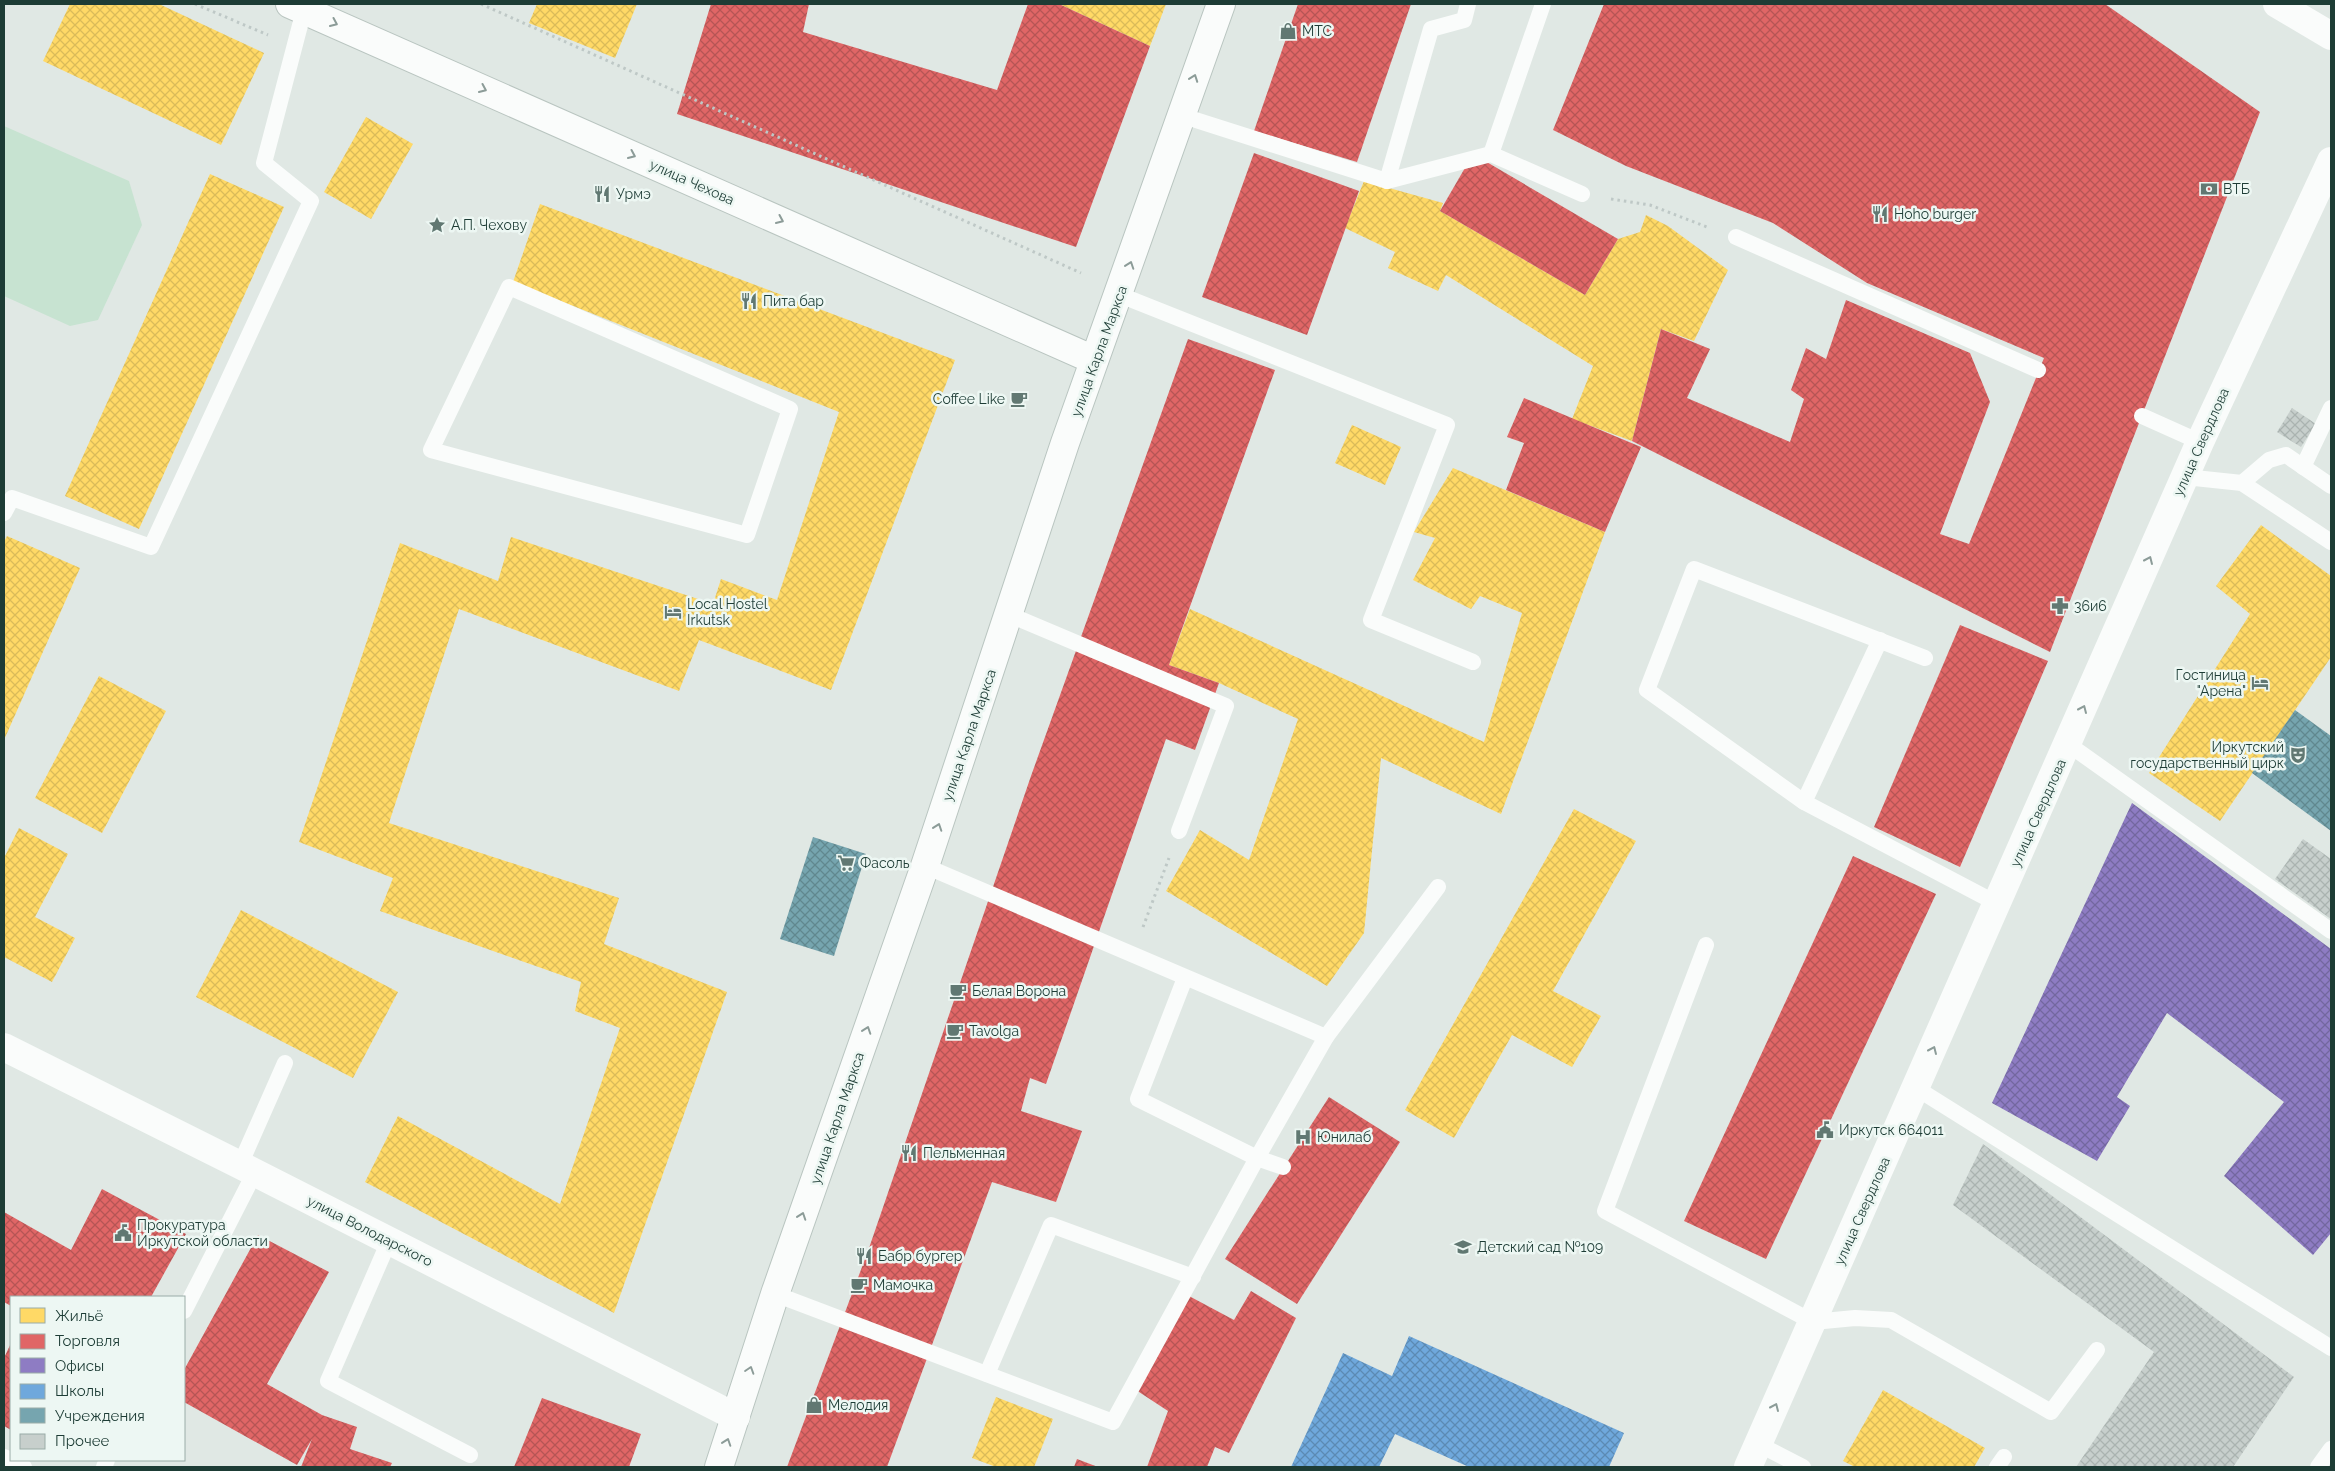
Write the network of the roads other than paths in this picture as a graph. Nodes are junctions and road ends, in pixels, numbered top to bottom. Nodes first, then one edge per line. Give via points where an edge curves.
1 (1221, 4) edge
2 (1468, 4) edge
3 (1543, 4) edge
4 (2278, 4) edge
5 (297, 7) edge
6 (2331, 36) edge
7 (1180, 115) junction
8 (1491, 154) junction
9 (2331, 161) edge
10 (1387, 181) junction
11 (1582, 194) road end
12 (1736, 237) road end
13 (1120, 295) junction
14 (1094, 360) junction
15 (2038, 370) dead end
16 (2331, 408) edge
17 (2142, 416) dead end
18 (2200, 442) junction
19 (431, 450) joint
20 (2303, 467) junction
21 (2185, 477) junction
22 (2242, 483) junction
23 (2331, 486) edge
24 (4, 513) edge
25 (2331, 542) edge
26 (1010, 615) junction
27 (1880, 640) junction
28 (1924, 658) dead end
29 (1473, 662) dead end
30 (2068, 744) junction
31 (1804, 802) junction
32 (1179, 832) road end
33 (925, 866) junction
34 (1438, 888) dead end
35 (1998, 904) junction
36 (2331, 932) edge
37 (1706, 945) dead end
38 (1185, 978) junction
39 (1326, 1037) junction
40 (4, 1047) edge
41 (285, 1063) dead end
42 (1916, 1088) junction
43 (1257, 1158) junction
44 (1283, 1167) dead end
45 (248, 1168) junction
46 (389, 1241) junction
47 (1193, 1277) junction
48 (775, 1294) junction
49 (185, 1309) edge
50 (1813, 1322) junction
51 (2331, 1348) edge
52 (2097, 1350) dead end
53 (987, 1374) junction
54 (736, 1417) junction
55 (2331, 1449) edge
56 (470, 1455) dead end
57 (1753, 1456) edge
58 (12, 1461) edge
59 (24, 1467) edge
60 (719, 1467) edge
61 (1803, 1467) edge
62 (2318, 1467) edge

7 -> 1 street, улица Карла Маркса
2 - 10 lane via 1464,20 1431,29
3 - 8 lane
4 - 6 street
5 -> 14 street, улица Чехова
5 - 24 lane via 264,163 311,201 151,547 12,498
7 - 10 lane
13 -> 7 street, улица Карла Маркса
8 - 10 lane
8 - 11 lane
9 - 18 street, улица Свердлова
12 - 15 lane
13 - 14 street, улица Карла Маркса
13 - 29 lane via 1447,425 1371,620
14 - 26 street, улица Карла Маркса
16 - 20 lane
17 - 18 lane
18 - 21 street, улица Свердлова
19 - 19 lane via 747,535 790,409 509,287
20 - 22 lane via 2286,454 2269,460
20 - 23 lane
21 - 22 lane
30 -> 21 street, улица Свердлова
22 - 25 lane
26 - 32 lane via 1226,706
33 -> 26 street, улица Карла Маркса
27 - 28 lane
27 - 31 lane
27 - 31 lane via 1694,569 1647,690
30 - 35 street, улица Свердлова
30 - 36 lane
31 - 35 lane
33 - 38 lane
48 -> 33 street, улица Карла Маркса
34 - 39 lane
42 -> 35 street, улица Свердлова
37 - 50 lane via 1605,1211
38 - 39 lane
38 - 43 lane via 1138,1099
39 - 43 lane
40 - 45 street, улица Володарского
41 - 45 lane
42 - 50 street, улица Свердлова
42 - 51 lane
43 - 44 lane
43 - 47 lane
45 - 46 street, улица Володарского
45 - 49 lane
46 - 54 street, улица Володарского
46 - 56 lane via 328,1382
47 - 53 lane via 1113,1422
47 - 53 lane via 1051,1225
48 - 53 lane
54 -> 48 street, улица Карла Маркса
50 - 52 lane via 1855,1318 1891,1320 2051,1412
57 -> 50 street, улица Свердлова
60 -> 54 street, улица Карла Маркса
55 - 62 lane
57 - 61 lane
58 - 59 lane

